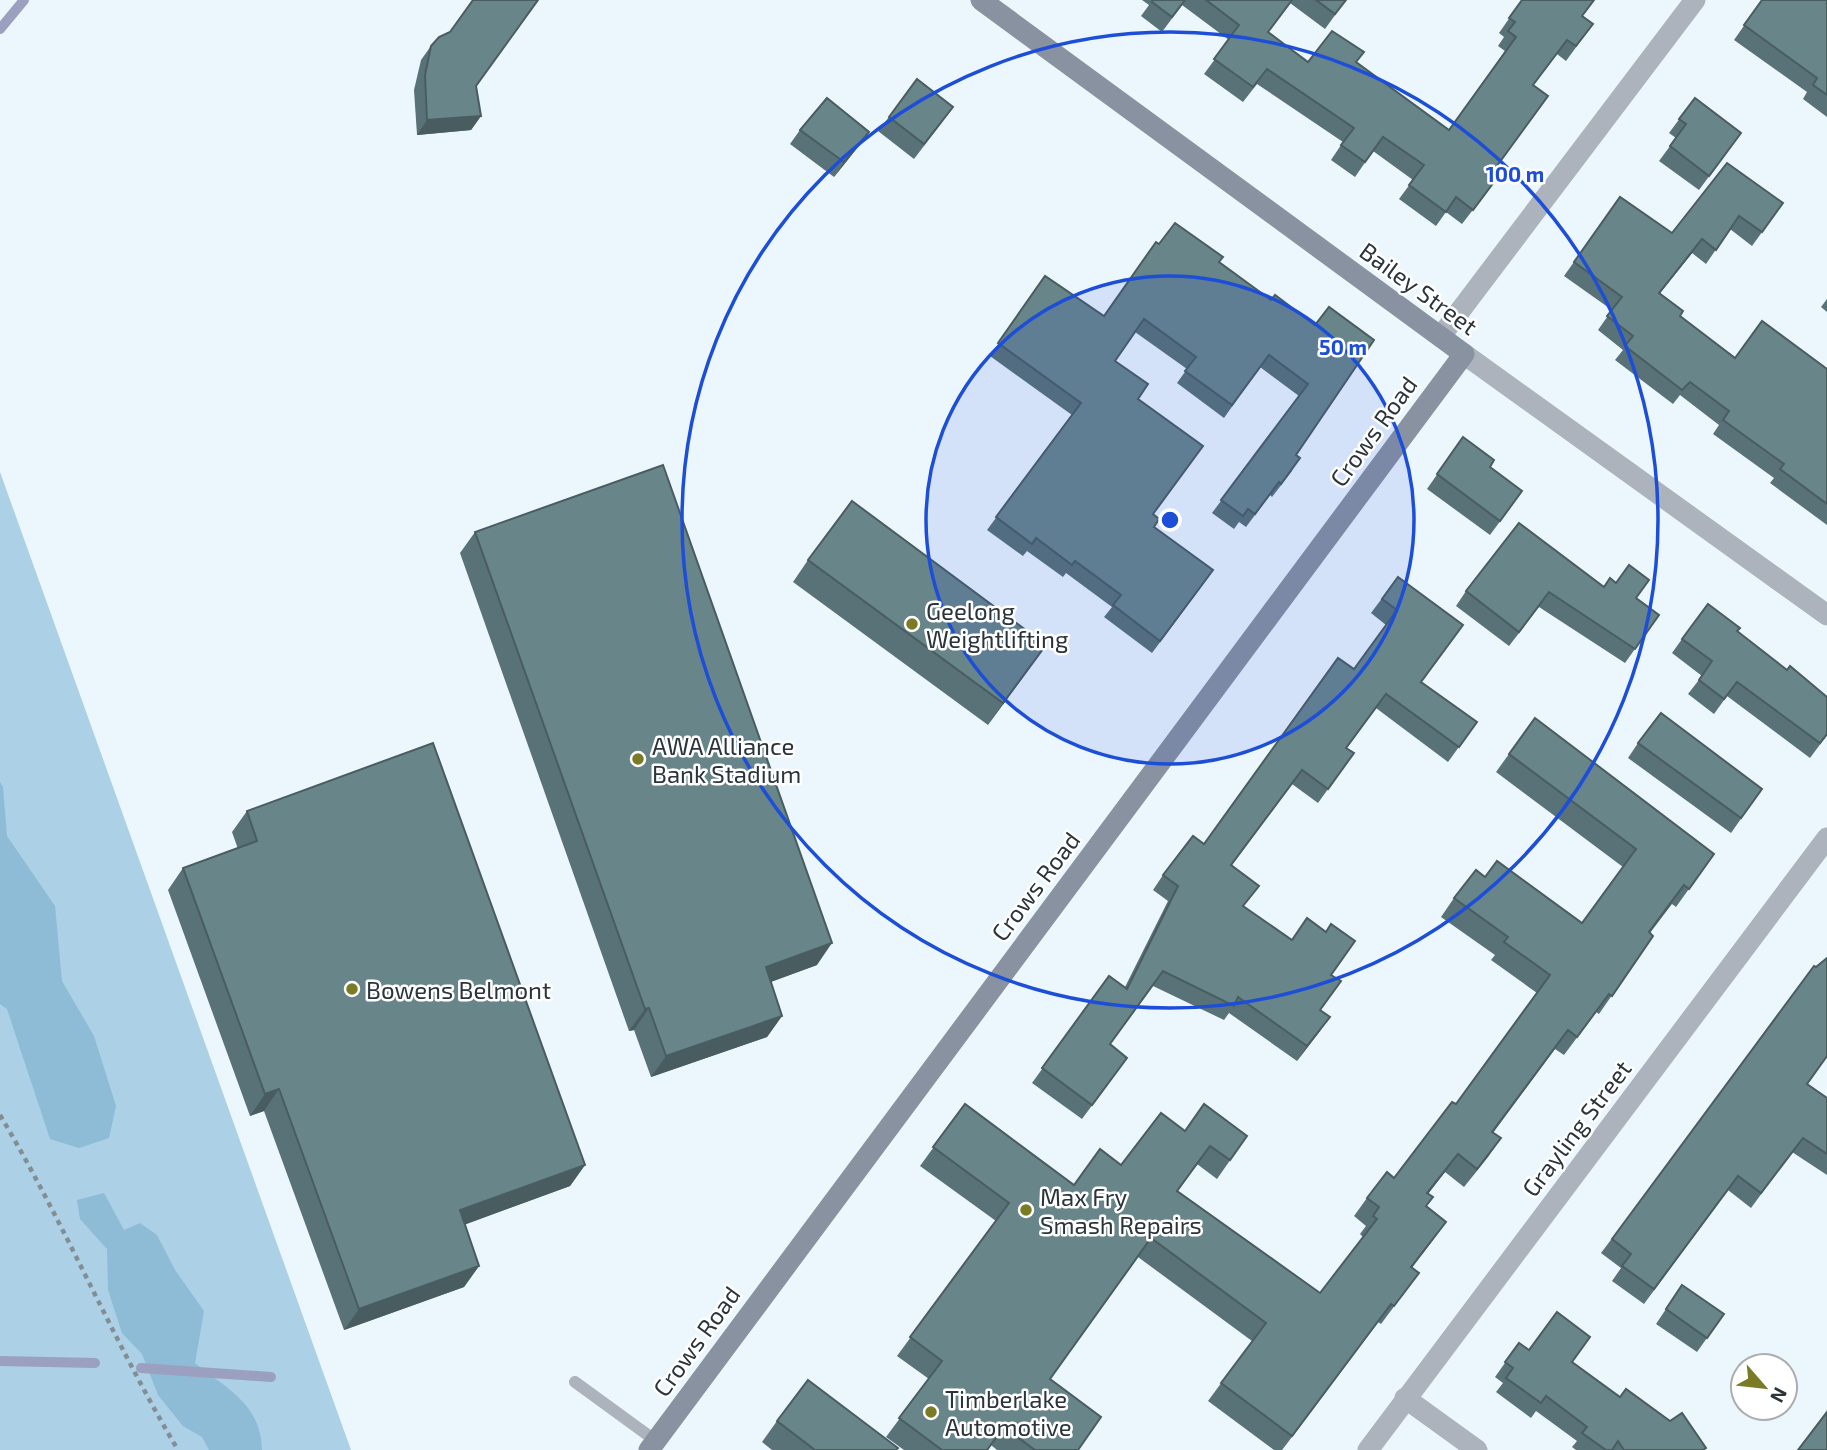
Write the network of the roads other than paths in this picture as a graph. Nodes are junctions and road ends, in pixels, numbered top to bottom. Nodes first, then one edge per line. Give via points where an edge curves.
1 (1695, 0) edge
2 (989, 2) edge
3 (1441, 336) junction
4 (1464, 354) junction
5 (1827, 615) edge
6 (1827, 838) edge
7 (575, 1382) dead end
8 (1405, 1398) junction
9 (653, 1445) edge
10 (1368, 1450) edge
11 (1476, 1450) edge

1 - 3 street
2 - 3 street, Bailey Street
3 - 4 street, Bailey Street
4 - 5 street, Bailey Street
4 - 9 street, Crows Road
6 - 8 street, Grayling Street
7 - 9 lane
8 - 10 street, Grayling Street
8 - 11 street

